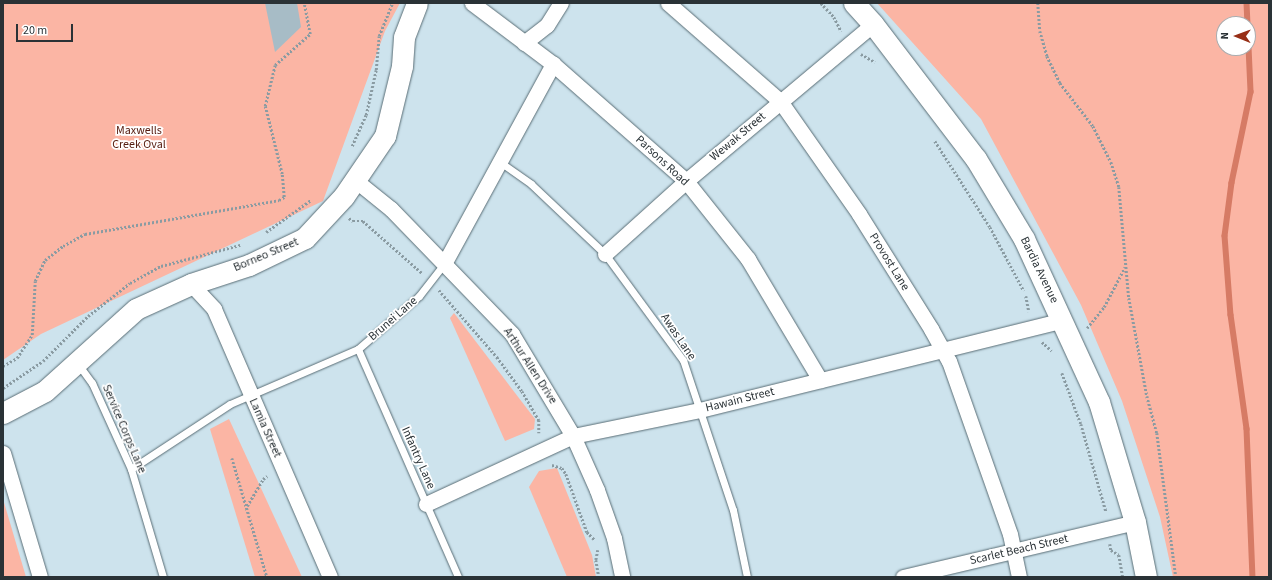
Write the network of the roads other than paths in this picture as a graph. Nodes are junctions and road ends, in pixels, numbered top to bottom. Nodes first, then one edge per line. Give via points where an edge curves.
1 (417, 3) edge
2 (472, 3) edge
3 (561, 3) edge
4 (668, 3) edge
5 (854, 3) edge
6 (874, 24) junction
7 (524, 43) junction
8 (553, 64) junction
9 (780, 101) junction
10 (500, 162) junction
11 (355, 180) junction
12 (686, 181) junction
13 (605, 254) junction
14 (445, 262) junction
15 (191, 284) junction
16 (1063, 320) junction
17 (358, 349) junction
18 (943, 350) junction
19 (78, 364) junction
20 (820, 380) junction
21 (251, 396) junction
22 (700, 410) junction
23 (3, 413) edge
24 (573, 436) junction
25 (3, 453) edge
26 (131, 469) junction
27 (426, 504) junction
28 (1135, 522) junction
29 (1014, 552) junction
30 (40, 577) edge
31 (163, 577) edge
32 (330, 577) edge
33 (458, 577) edge
34 (622, 577) edge
35 (747, 577) edge
36 (903, 577) edge
37 (1019, 577) edge
38 (1146, 577) edge

1 - 11 street, Borneo Street via 404,37 402,66 385,136
2 - 7 street, Parsons Road
3 - 7 street via 547,25
4 - 9 street, Provost Lane
5 - 6 street, Bardia Avenue
6 - 9 street, Wewak Street
6 - 16 street, Bardia Avenue via 976,159 1024,239
7 - 8 street, Parsons Road
8 - 10 street, Brunei Lane
8 - 12 street, Parsons Road
9 - 12 street, Wewak Street
9 - 18 street, Provost Lane via 859,214
10 - 13 lane, Awas Lane via 531,184
10 - 14 street, Brunei Lane
11 - 14 street, Arthur Allen Drive via 391,209
11 - 15 street, Borneo Street via 344,196 305,238 249,265
12 - 13 street, Wewak Street
12 - 20 street, Parsons Road via 748,259
13 - 22 lane, Awas Lane via 683,360
14 - 17 lane, Brunei Lane via 432,282 399,315
14 - 24 street, Arthur Allen Drive via 512,334
15 - 19 street, Borneo Street via 136,308
15 - 21 street, Lamia Street via 214,309
16 - 18 street, Hawain Street
16 - 28 street, Bardia Avenue via 1099,402
17 - 21 lane, Brunei Lane
17 - 27 lane, Infantry Lane
18 - 20 street, Hawain Street
18 - 29 street, Provost Lane via 1010,534
19 - 23 street, Borneo Street via 45,391
19 - 26 lane, Service Corps Lane via 92,383
20 - 22 street, Hawain Street
21 - 26 lane, Brunei Lane via 230,404
21 - 32 street, Lamia Street
22 - 24 street, Hawain Street
22 - 35 lane, Awas Lane via 733,510
24 - 27 street, Hawain Street
24 - 34 street, Arthur Allen Drive via 597,490 614,538
25 - 30 street
26 - 31 lane, Service Corps Lane
27 - 33 lane, Infantry Lane
28 - 29 street, Scarlet Beach Street
28 - 38 street, Bardia Avenue
29 - 36 street, Scarlet Beach Street
29 - 37 street, Provost Lane

